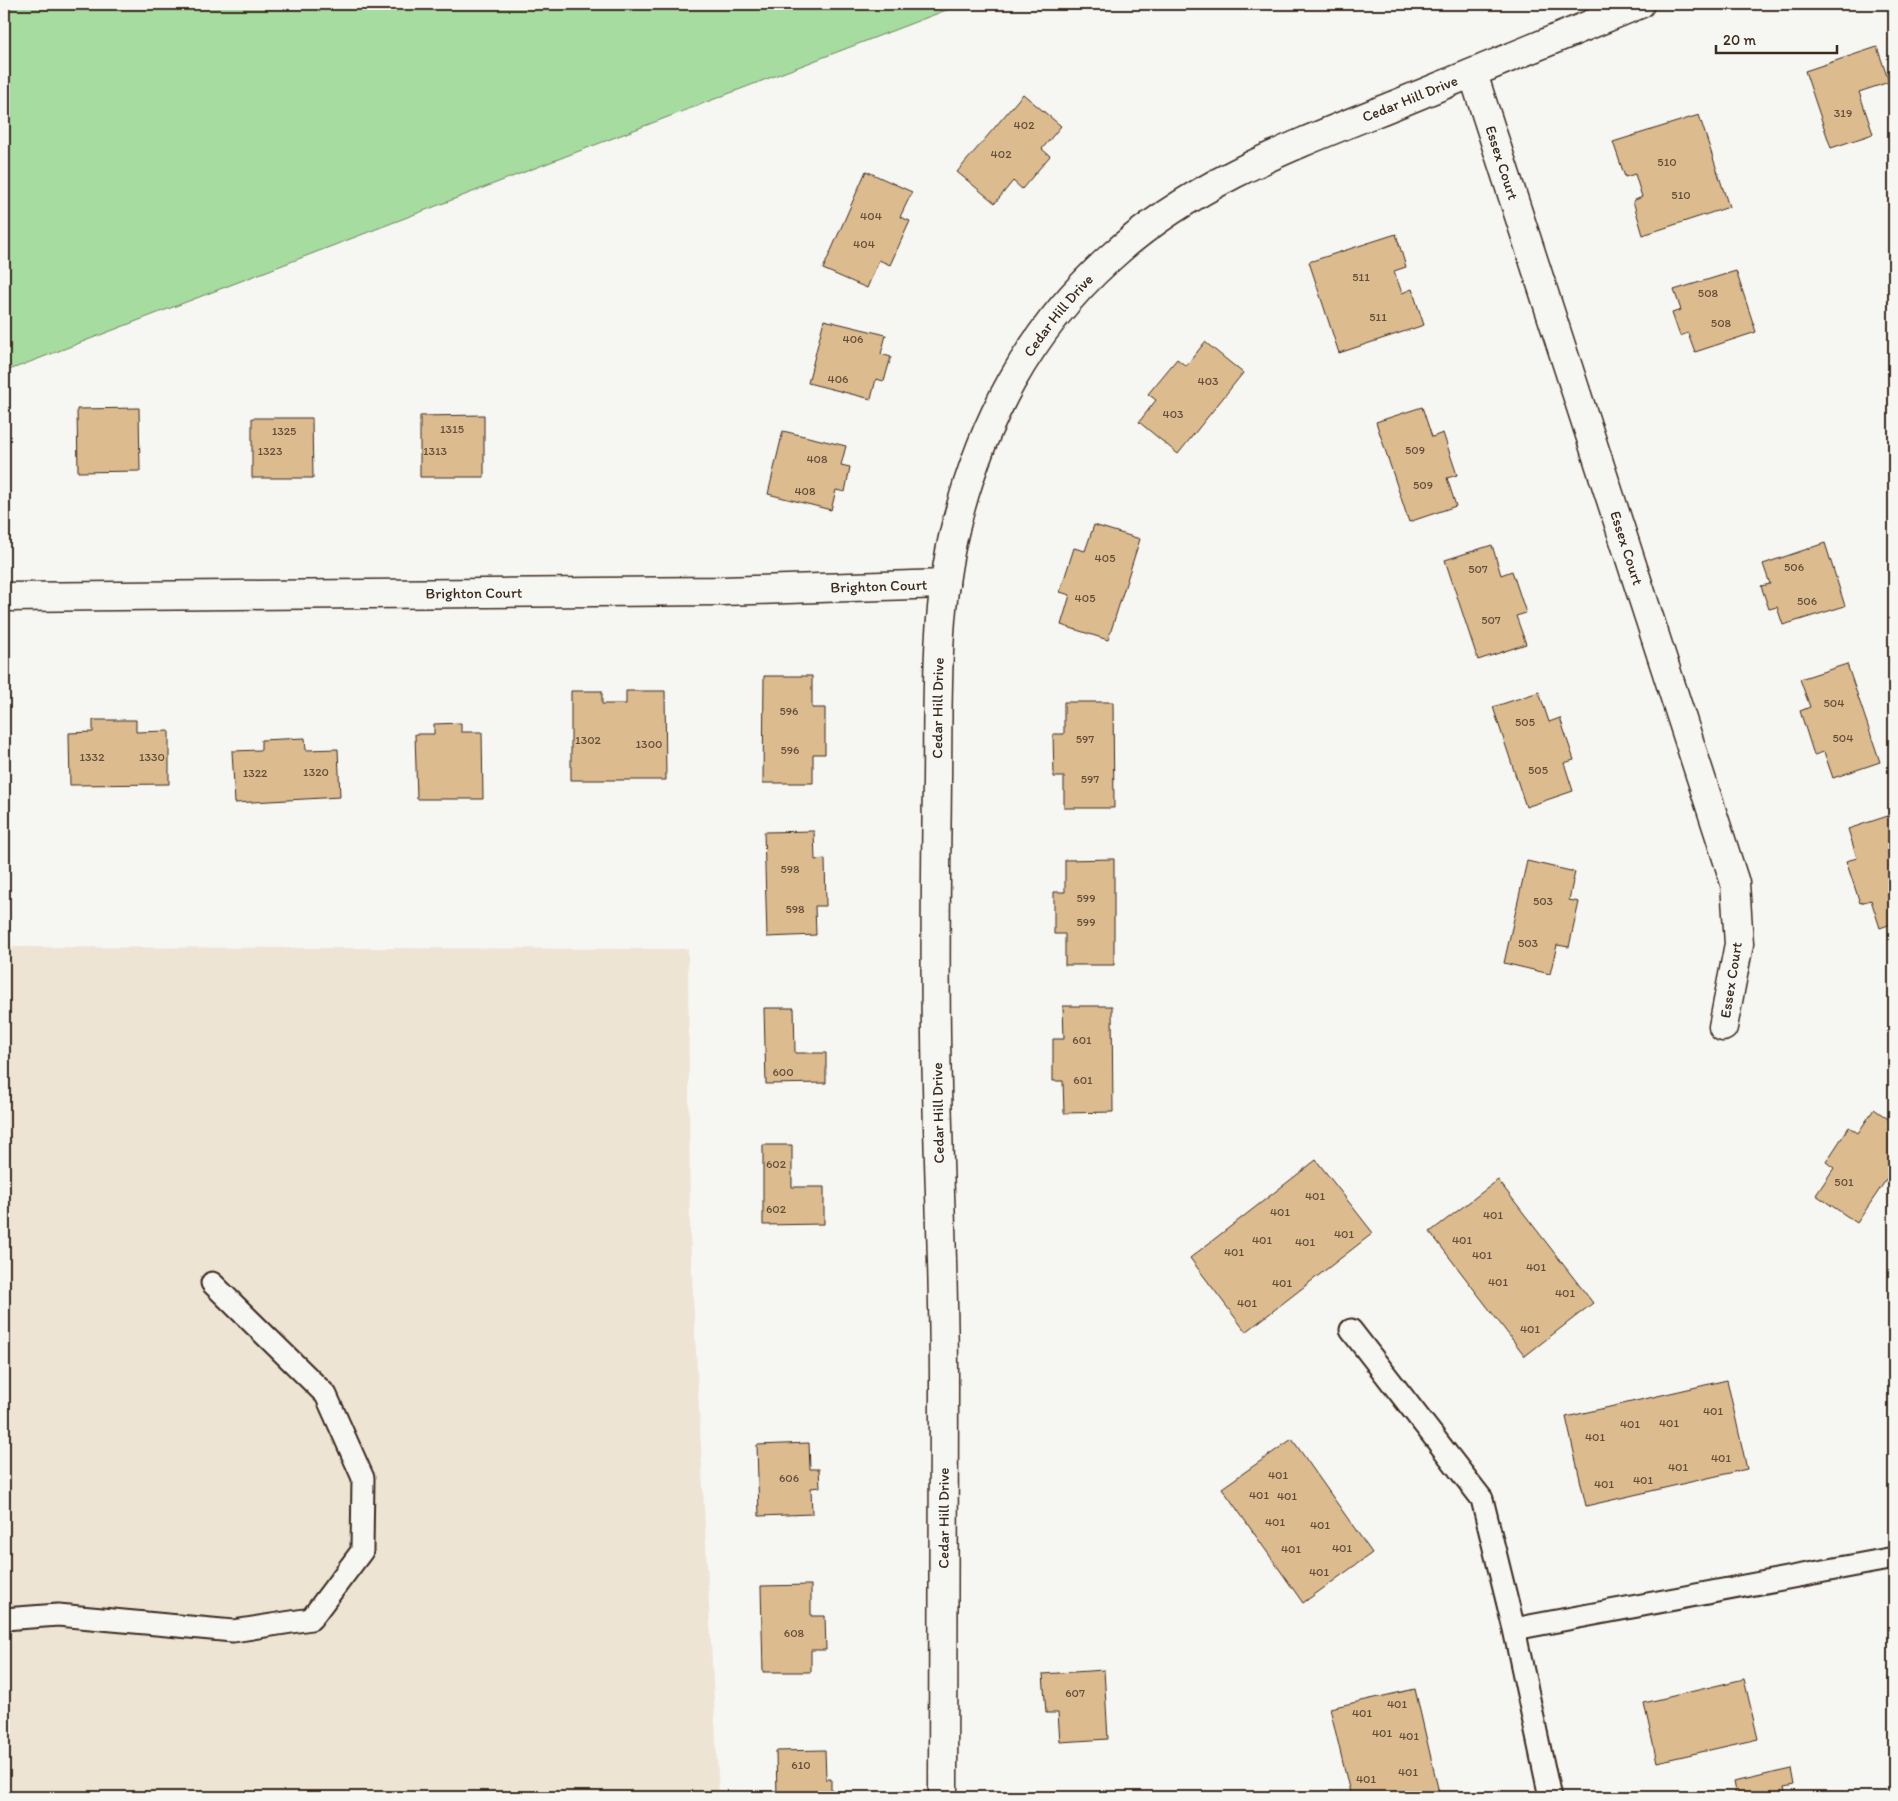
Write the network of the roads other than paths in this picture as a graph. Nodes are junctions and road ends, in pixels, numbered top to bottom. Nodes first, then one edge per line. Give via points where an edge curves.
1 (1640, 4) edge
2 (1471, 74) junction
3 (944, 584) junction
4 (4, 597) edge
5 (1723, 1027) dead end
6 (212, 1283) dead end
7 (1351, 1330) dead end
8 (1894, 1558) edge
9 (4, 1619) edge
10 (1514, 1629) junction
11 (942, 1797) edge
12 (1550, 1797) edge

1 - 2 street, Cedar Hill Drive
2 - 3 street, Cedar Hill Drive via 1238,170 1163,215 1106,260 1066,302 1040,336 995,409 972,469
2 - 5 street, Essex Court via 1735,884 1739,944
3 - 4 street, Brighton Court via 722,591
3 - 11 street, Cedar Hill Drive via 939,643 934,976 944,1375
6 - 9 lane via 326,1395 363,1478 362,1552 311,1619 233,1631 58,1615
7 - 10 lane via 1482,1499
8 - 10 lane
10 - 12 lane

